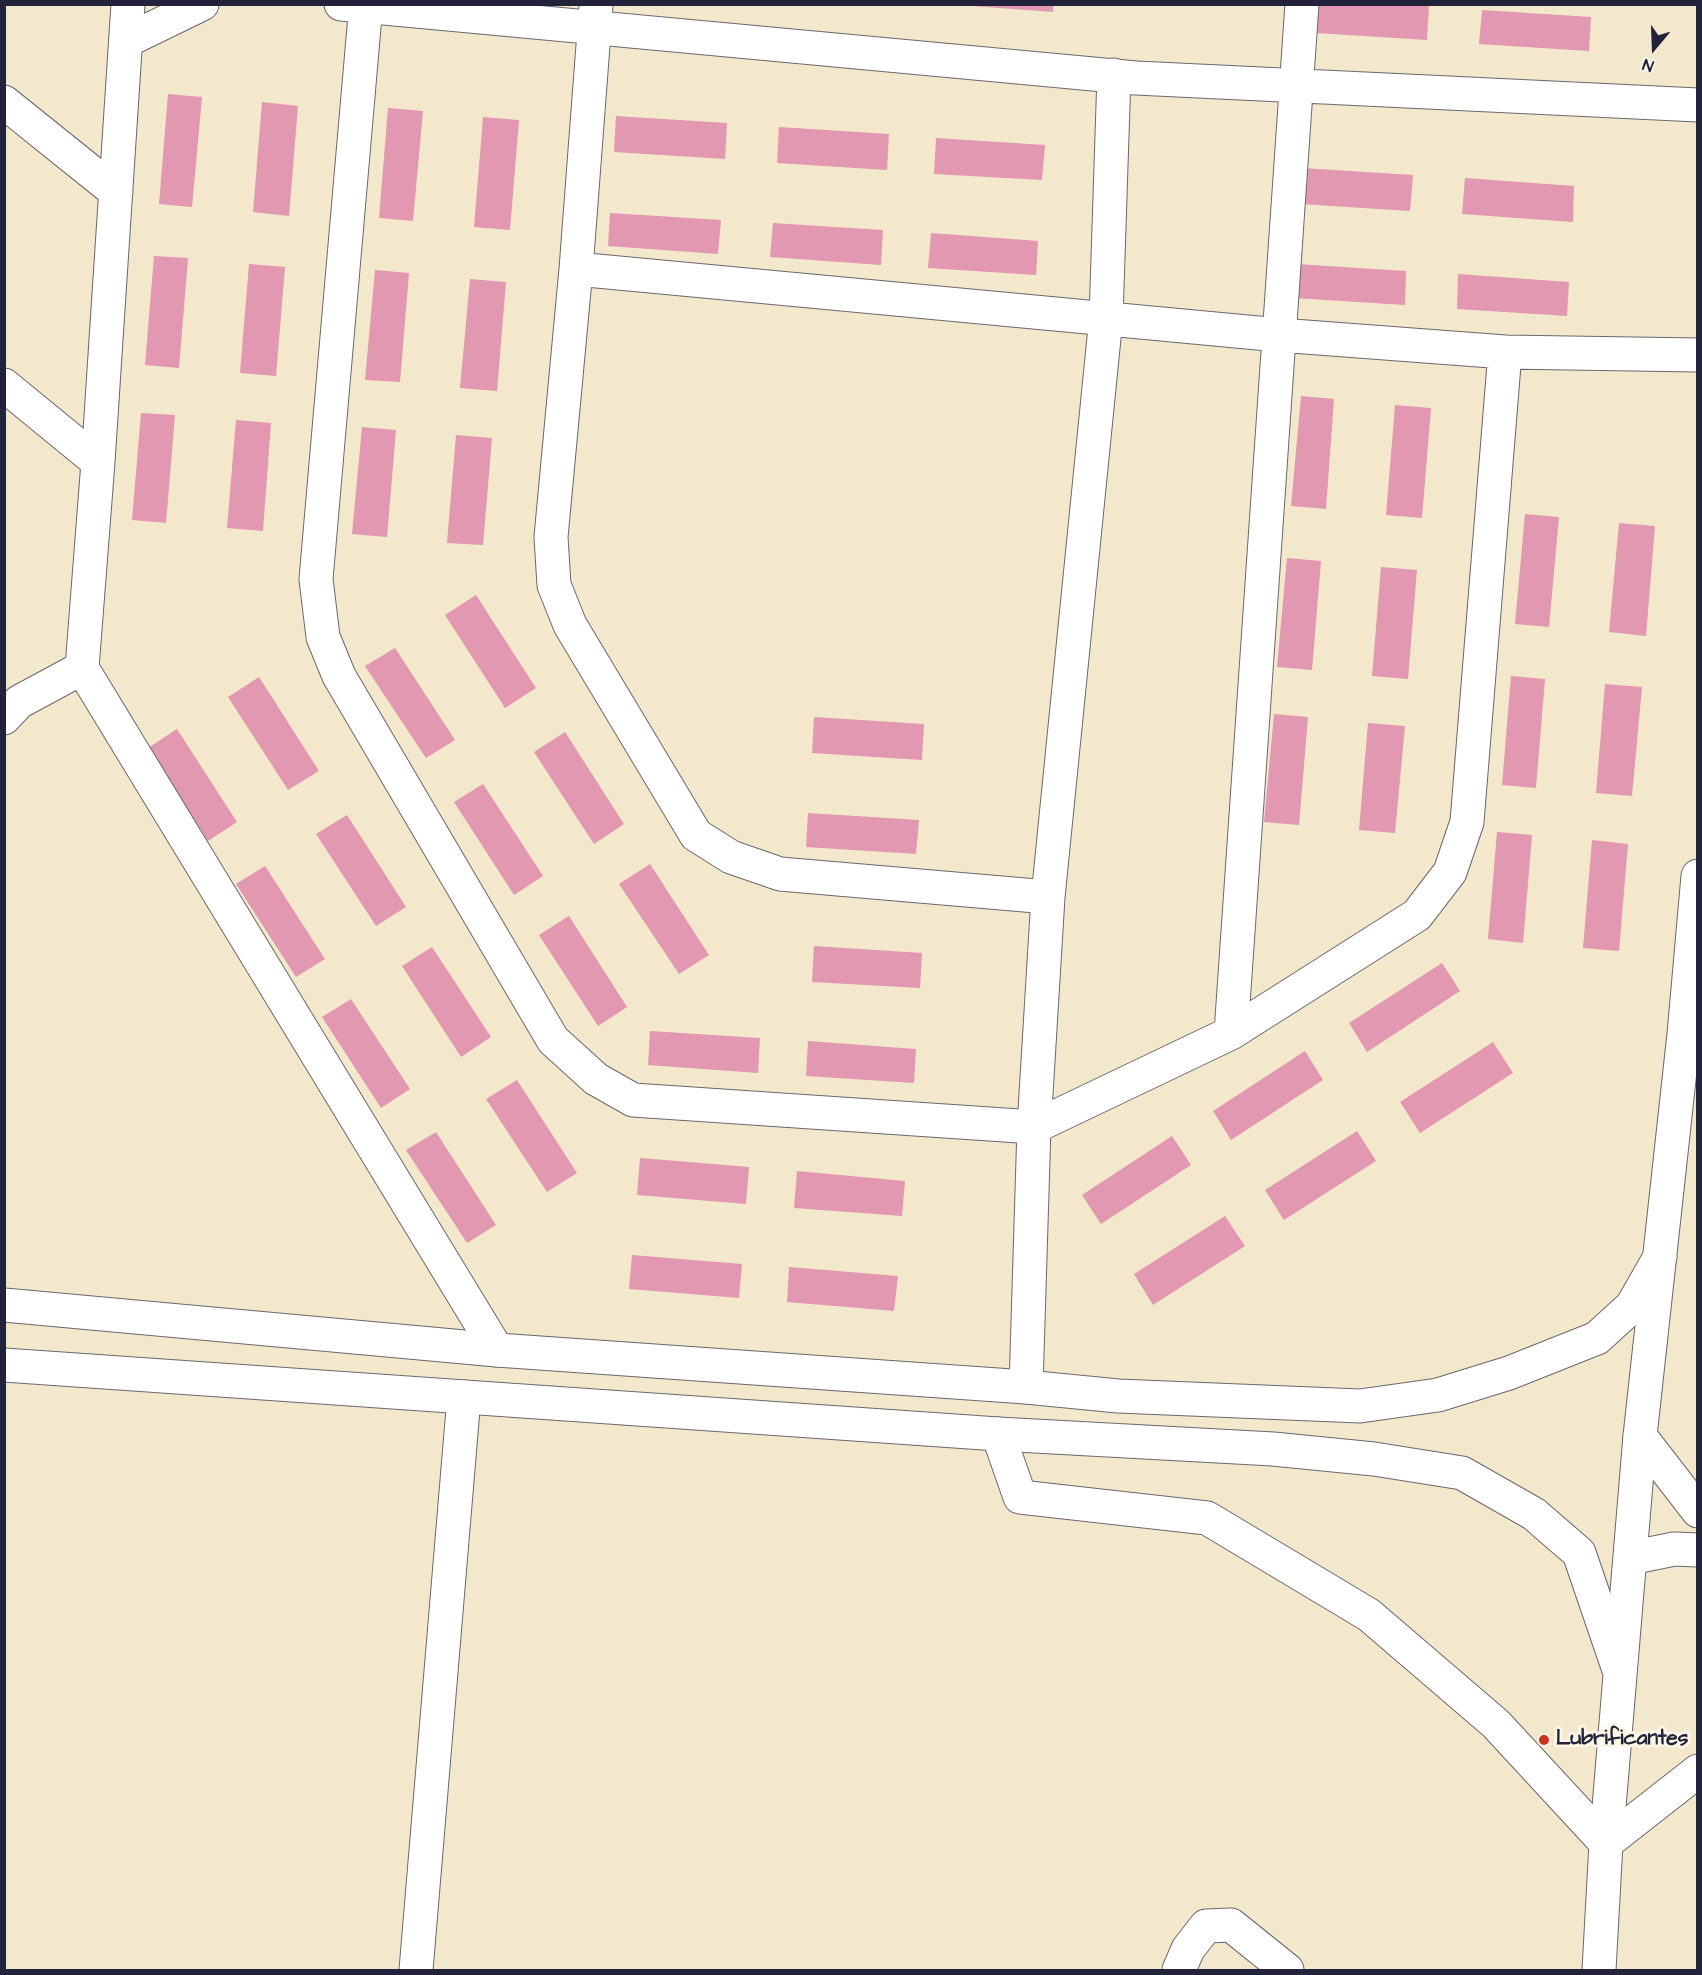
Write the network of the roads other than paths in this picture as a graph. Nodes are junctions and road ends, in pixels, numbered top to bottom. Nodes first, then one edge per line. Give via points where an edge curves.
1 (128, 4) edge
2 (202, 4) edge
3 (1302, 4) edge
4 (358, 5) edge
5 (595, 16) edge
6 (126, 41) junction
7 (1114, 75) junction
8 (1296, 86) junction
9 (4, 102) edge
10 (1698, 105) edge
11 (116, 192) junction
12 (576, 269) junction
13 (1106, 318) junction
14 (1279, 335) junction
15 (1505, 352) junction
16 (1698, 355) edge
17 (4, 385) edge
18 (98, 462) junction
19 (82, 668) junction
20 (9, 703) edge
21 (1698, 876) edge
22 (1048, 897) junction
23 (1231, 1033) junction
24 (1034, 1127) junction
25 (1660, 1257) junction
26 (4, 1305) edge
27 (497, 1350) junction
28 (4, 1365) edge
29 (1026, 1387) junction
30 (464, 1397) junction
31 (998, 1434) junction
32 (1640, 1436) junction
33 (1698, 1511) edge
34 (1698, 1550) edge
35 (1630, 1558) junction
36 (1620, 1673) junction
37 (1698, 1771) edge
38 (1606, 1843) junction
39 (416, 1971) edge
40 (1179, 1971) edge
41 (1287, 1971) edge
42 (1599, 1971) edge

1 - 6 street
2 - 6 street
3 - 8 street
4 - 5 street
4 - 24 street via 316,579 323,637 339,676 553,1040 596,1079 633,1100
5 - 7 street
5 - 12 street
6 - 11 street
7 - 8 street
7 - 13 street
8 - 10 street
8 - 14 street
9 - 11 street
11 - 18 street
12 - 13 street
12 - 22 street via 552,537 554,585 570,625 696,835 731,857 780,874
13 - 14 street
13 - 22 street
14 - 15 street
14 - 23 street
15 - 16 street
15 - 23 street via 1467,822 1450,872 1417,915
17 - 18 street
18 - 19 street
19 - 20 street
19 - 27 street
21 - 25 street
22 - 24 street
23 - 24 street
24 - 29 street
25 - 29 street via 1632,1306 1597,1338 1509,1373 1438,1395 1360,1406 1118,1396
25 - 32 street
26 - 27 street
27 - 29 street
28 - 30 street
30 - 31 street
30 - 39 street
31 - 36 street via 1273,1449 1461,1473 1534,1514 1579,1553
31 - 38 street via 1020,1497 1207,1518 1369,1615 1496,1724
32 - 33 street
32 - 35 street
34 - 35 street via 1674,1549
35 - 36 street
36 - 38 street
37 - 38 street
38 - 42 street
40 - 41 street via 1188,1949 1206,1926 1231,1925

